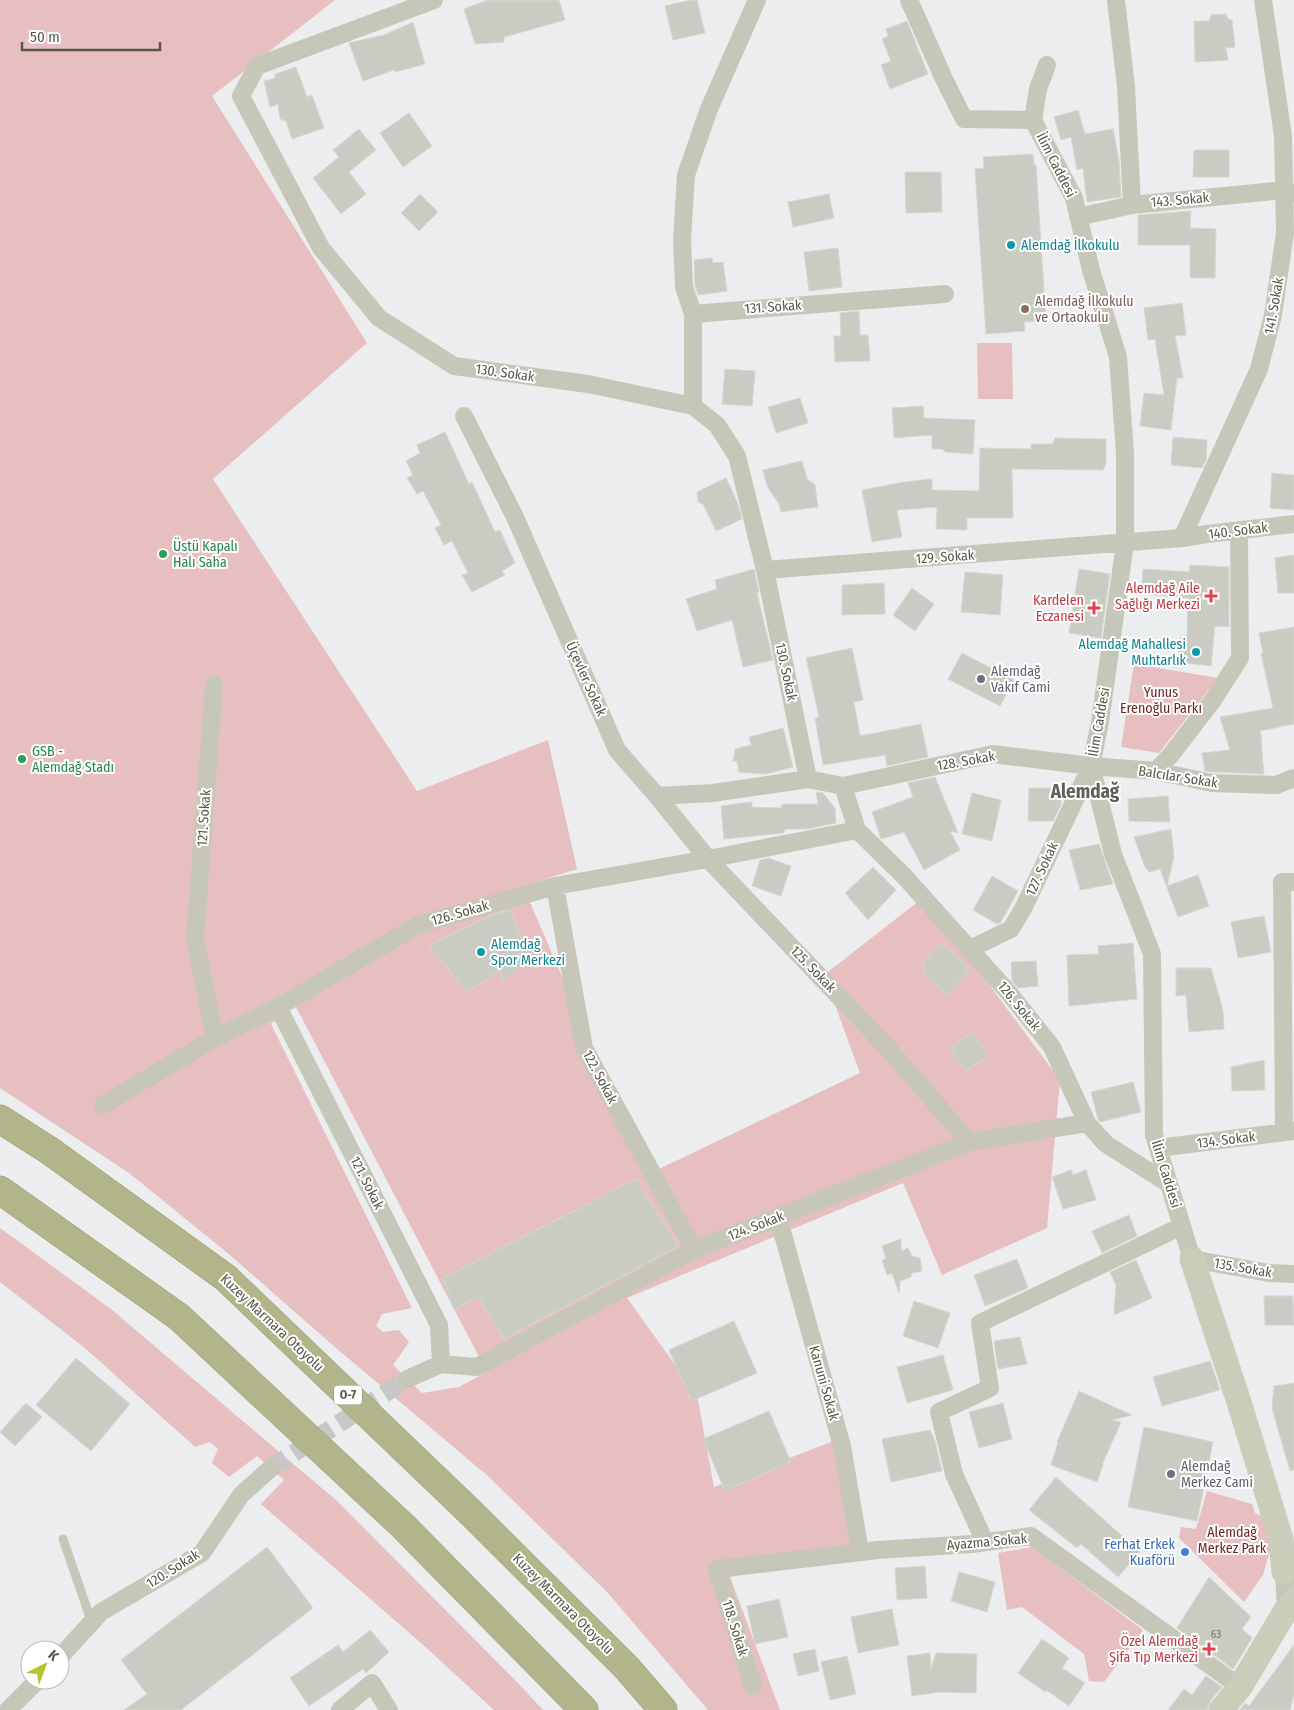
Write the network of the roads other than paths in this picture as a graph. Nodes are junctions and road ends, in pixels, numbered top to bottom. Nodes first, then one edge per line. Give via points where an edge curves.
1 (434, 0) edge
2 (757, 0) edge
3 (909, 0) edge
4 (1116, 0) edge
5 (1263, 0) edge
6 (1047, 65) dead end
7 (1034, 120) junction
8 (1289, 192) edge
9 (1132, 205) junction
10 (1078, 217) junction
11 (945, 294) dead end
12 (693, 314) junction
13 (693, 406) junction
14 (464, 416) dead end
15 (1294, 524) edge
16 (1239, 530) junction
17 (1182, 538) junction
18 (1125, 543) junction
19 (765, 570) junction
20 (214, 684) dead end
21 (1090, 766) junction
22 (1156, 772) junction
23 (1294, 778) edge
24 (808, 779) junction
25 (843, 786) junction
26 (657, 796) junction
27 (857, 830) junction
28 (708, 859) junction
29 (1288, 882) edge
30 (555, 886) junction
31 (970, 949) junction
32 (278, 1007) junction
33 (216, 1038) junction
34 (103, 1105) dead end
35 (0, 1119) edge
36 (1087, 1123) junction
37 (1289, 1131) edge
38 (969, 1142) junction
39 (1158, 1148) junction
40 (1169, 1184) junction
41 (0, 1190) edge
42 (778, 1217) junction
43 (1182, 1226) junction
44 (694, 1250) junction
45 (1192, 1258) junction
46 (1294, 1274) edge
47 (441, 1364) junction
48 (407, 1379) tunnel mouth
49 (272, 1468) tunnel mouth
50 (63, 1539) dead end
51 (985, 1542) junction
52 (860, 1552) junction
53 (717, 1569) joint
54 (1289, 1574) edge
55 (1290, 1606) edge
56 (92, 1623) junction
57 (70, 1646) edge
58 (753, 1686) dead end
59 (1240, 1687) junction
60 (28, 1690) edge
61 (8, 1710) edge
62 (340, 1710) edge
63 (389, 1710) edge
64 (584, 1710) edge
65 (663, 1710) edge
66 (1221, 1710) edge

1 - 13 street, 130. Sokak via 257,66 241,96 321,248 379,318 454,366 588,384
2 - 12 street via 709,109 686,175 682,258 684,287
3 - 7 street, İlim Caddesi via 964,119
4 - 9 street via 1126,87
5 - 8 street, 141. Sokak via 1284,136
6 - 7 street via 1038,89
7 - 10 street, İlim Caddesi via 1074,198
8 - 9 street, 143. Sokak
8 - 17 street, 141. Sokak via 1268,341 1245,402
9 - 10 street, 143. Sokak
10 - 18 street, İlim Caddesi via 1118,357 1125,453
11 - 12 street, 131. Sokak
12 - 13 street
13 - 19 street, 130. Sokak via 717,425 737,456
14 - 26 street, Üçevler Sokak via 515,517 617,750
15 - 16 street, 140. Sokak
16 - 17 street, 140. Sokak
16 - 22 street via 1240,658 1213,700
17 - 18 street
18 - 19 street, 129. Sokak
18 - 21 street, İlim Caddesi via 1100,722
19 - 24 street, 130. Sokak
20 - 33 street, 121. Sokak via 195,940
21 - 22 street, Balcılar Sokak
21 - 25 street, 128. Sokak via 993,754
21 - 31 street, 127. Sokak via 1011,929
21 - 39 street, İlim Caddesi via 1114,854 1152,954 1154,1135
22 - 23 street, Balcılar Sokak via 1212,783 1276,785
24 - 25 street
24 - 26 street via 713,793
25 - 27 street, 126. Sokak
26 - 28 street, 125. Sokak
27 - 28 street, 126. Sokak
27 - 31 street, 126. Sokak
28 - 30 street, 126. Sokak
28 - 38 street, 125. Sokak via 886,1046
29 - 37 street
30 - 32 street, 126. Sokak via 418,925
30 - 44 street, 122. Sokak via 584,1048
31 - 36 street, 126. Sokak via 1052,1047
32 - 33 street, 126. Sokak
32 - 47 street, 121. Sokak via 439,1325
33 - 34 street, 126. Sokak
35 - 65 highway, Kuzey Marmara Otoyolu / O-7 via 50,1151 226,1278 469,1511 627,1668
36 - 38 street, 124. Sokak
36 - 40 street, 126. Sokak via 1106,1144
37 - 39 street, 134. Sokak
38 - 42 street, 124. Sokak
39 - 40 street, İlim Caddesi
40 - 43 street, İlim Caddesi
41 - 64 highway via 179,1317 404,1526
42 - 44 street, 124. Sokak
42 - 52 street, Kanuni Sokak via 842,1446
43 - 45 street, İlim Caddesi
43 - 51 street via 980,1323 990,1388 939,1412 954,1474
44 - 47 street, 124. Sokak via 477,1367
45 - 46 street, 135. Sokak via 1269,1274
45 - 54 street, İlim Caddesi via 1239,1402
47 - 48 street
49 - 56 street, 120. Sokak via 241,1495 202,1552 102,1612
50 - 56 lane
51 - 52 street, Ayazma Sokak
51 - 59 street, Ayazma Sokak via 1031,1536
52 - 53 street, Ayazma Sokak
53 - 58 street, 118. Sokak
54 - 55 street
55 - 59 street
56 - 57 street, 120. Sokak
59 - 66 street
60 - 61 street
62 - 63 street via 372,1682

